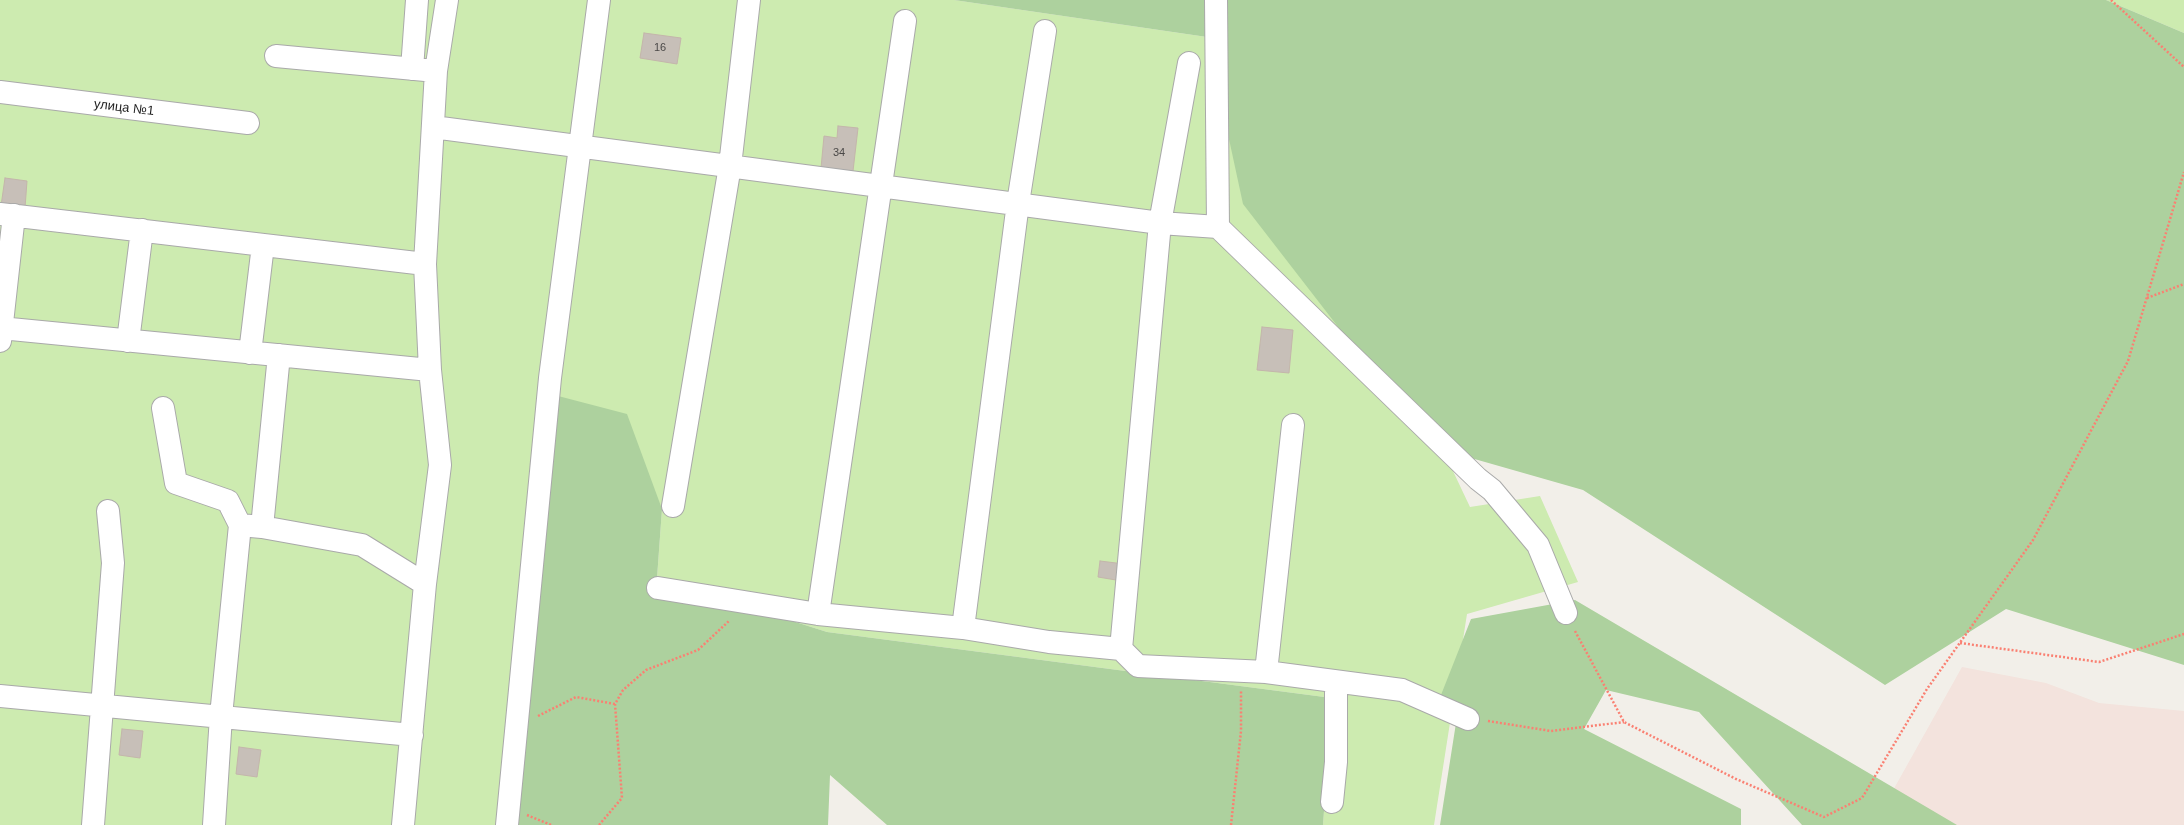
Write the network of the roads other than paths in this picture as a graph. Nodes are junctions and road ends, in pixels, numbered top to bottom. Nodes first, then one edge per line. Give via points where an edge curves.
1 (417, 0) edge
2 (447, 0) edge
3 (598, 0) edge
4 (749, 0) edge
5 (1216, 0) edge
6 (904, 21) dead end
7 (1045, 31) dead end
8 (276, 56) dead end
9 (1189, 63) dead end
10 (412, 69) junction
11 (436, 71) junction
12 (0, 92) edge
13 (248, 123) dead end
14 (433, 127) junction
15 (581, 147) junction
16 (730, 166) junction
17 (880, 185) junction
18 (1018, 203) junction
19 (7, 214) edge
20 (1160, 223) junction
21 (1218, 227) junction
22 (142, 230) junction
23 (263, 245) junction
24 (425, 264) junction
25 (1, 333) edge
26 (128, 341) junction
27 (250, 352) junction
28 (279, 355) junction
29 (430, 370) junction
30 (163, 408) dead end
31 (1293, 425) dead end
32 (673, 506) dead end
33 (108, 511) dead end
34 (240, 525) junction
35 (262, 527) junction
36 (425, 584) junction
37 (658, 588) dead end
38 (1566, 613) road end
39 (818, 614) junction
40 (963, 628) junction
41 (1121, 649) junction
42 (1266, 672) junction
43 (1336, 682) junction
44 (0, 696) edge
45 (103, 705) junction
46 (221, 716) junction
47 (1468, 718) road end
48 (412, 735) junction
49 (1332, 802) dead end
50 (93, 825) edge
51 (214, 825) edge
52 (403, 825) edge
53 (507, 825) edge

1 - 10 street
2 - 11 street
3 - 15 street
4 - 16 street
5 - 21 street
6 - 17 street
7 - 18 street
8 - 10 street
9 - 20 street
10 - 11 street
11 - 14 street
12 - 13 street, улица №1
14 - 15 street
14 - 24 street
15 - 16 street
15 - 53 street via 550,378
16 - 17 street
16 - 32 street
17 - 18 street
17 - 39 street
18 - 20 street
18 - 40 street
19 - 22 street
19 - 25 street
20 - 21 street
20 - 41 street
21 - 38 street via 1492,490 1538,545
22 - 23 street
22 - 26 street
23 - 24 street
23 - 27 street
24 - 29 street
25 - 26 street
26 - 27 street
27 - 28 street
28 - 29 street
28 - 35 street
29 - 36 street via 440,465
30 - 34 street via 176,483 228,501
31 - 42 street
33 - 45 street via 113,563
34 - 35 street
34 - 46 street
35 - 36 street via 362,545
36 - 48 street
37 - 39 street
39 - 40 street
40 - 41 street via 1049,642
41 - 42 street via 1138,666
42 - 43 street
43 - 47 street via 1402,690
43 - 49 street via 1336,762
44 - 45 street
45 - 46 street
45 - 50 street
46 - 48 street
46 - 51 street
48 - 52 street

